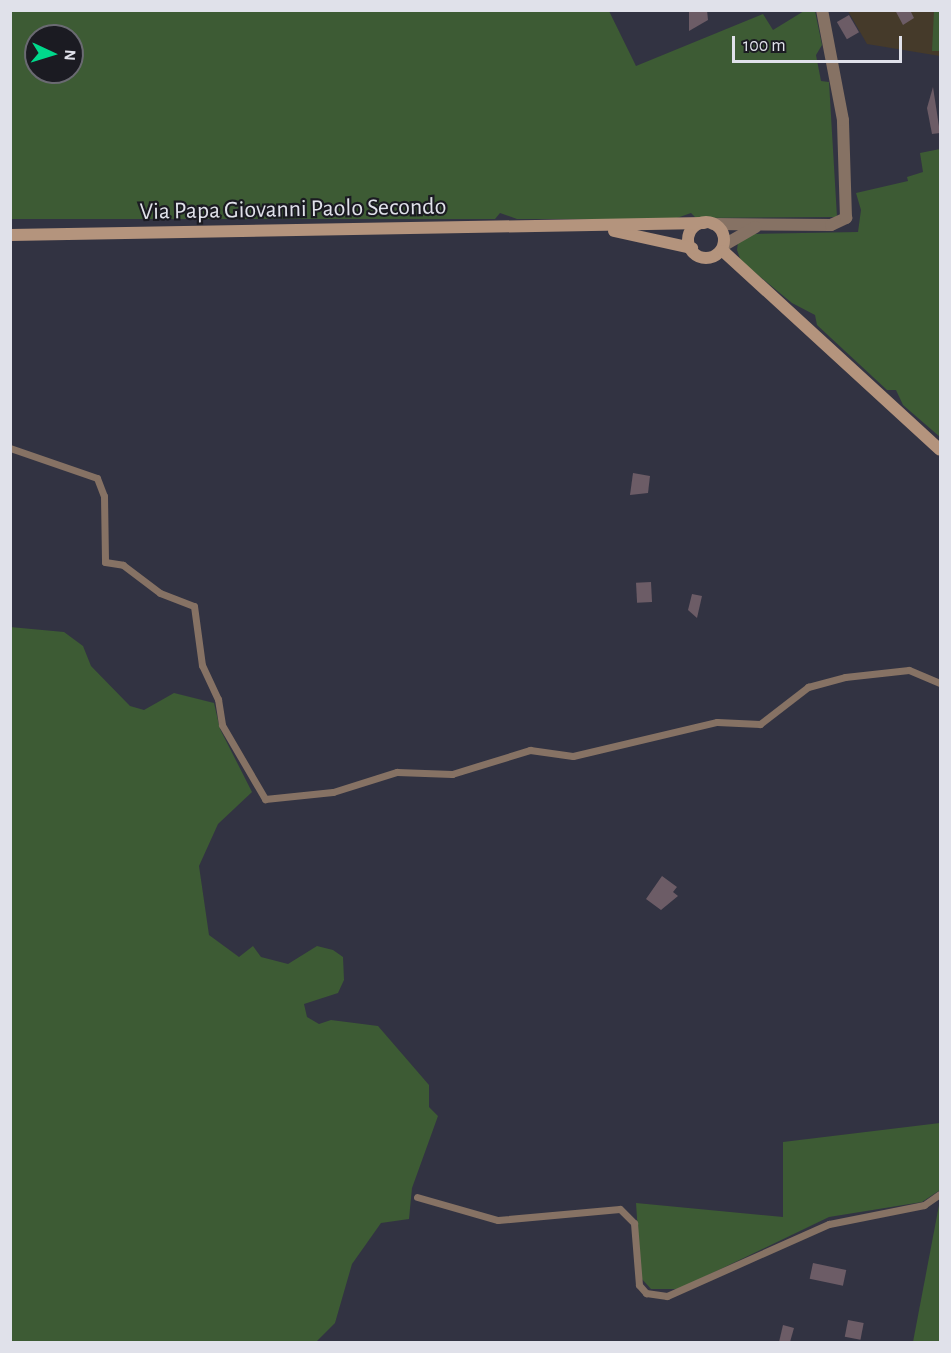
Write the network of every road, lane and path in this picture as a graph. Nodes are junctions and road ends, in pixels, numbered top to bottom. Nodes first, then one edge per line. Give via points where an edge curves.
1 (822, 10) edge
2 (708, 224) junction
3 (765, 225) junction
4 (577, 228) junction
5 (10, 234) edge
6 (724, 247) junction
7 (692, 248) junction
8 (710, 257) junction
9 (750, 277) junction
10 (10, 448) edge
11 (940, 450) edge
12 (940, 683) edge
13 (940, 1194) edge
14 (417, 1197) dead end

1 - 3 street via 841,101 846,218 831,225
2 - 3 street
2 - 4 main road
2 - 6 main road
2 - 7 main road via 689,229
3 - 6 street via 745,229
4 - 5 main road, Via Papa Giovanni Paolo Secondo
4 - 7 main road via 624,232
6 - 8 main road
6 - 9 main road
7 - 8 main road
8 - 9 main road
9 - 11 main road
10 - 12 lane via 97,478 104,505 105,562 123,565 167,598 194,606 200,656 222,724 265,799 333,792 397,772 452,774 530,750 573,756 717,722 760,724 808,687 845,677 909,670
13 - 14 lane via 924,1205 829,1224 667,1296 646,1293 639,1285 634,1223 620,1209 498,1220

